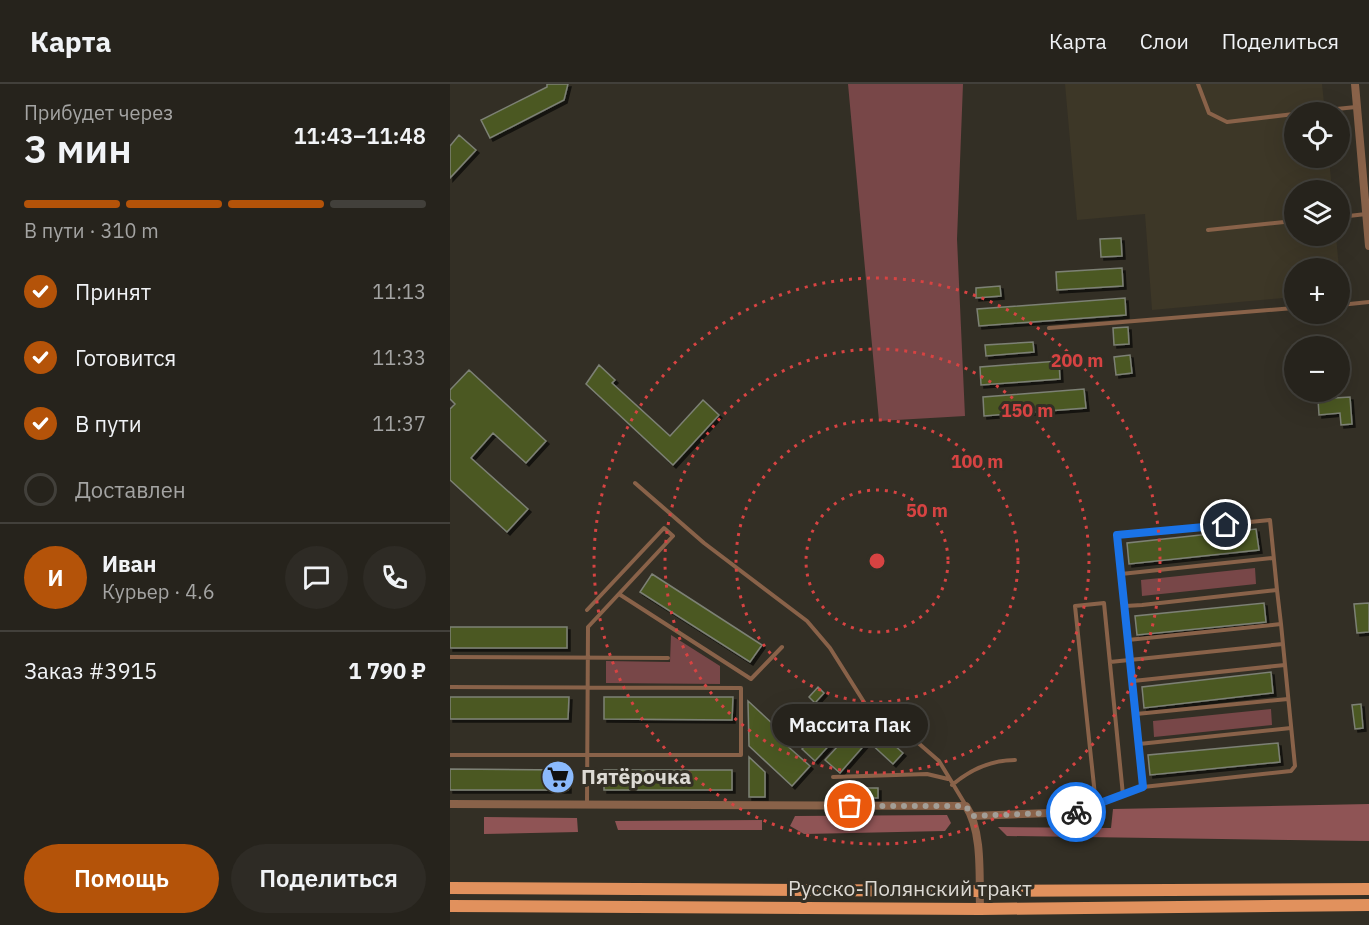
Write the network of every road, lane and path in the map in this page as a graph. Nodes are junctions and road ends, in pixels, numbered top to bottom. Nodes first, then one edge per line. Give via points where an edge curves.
1 (1198, 84) edge
2 (1355, 84) edge
3 (1357, 106) junction
4 (1350, 107) edge
5 (1284, 115) edge
6 (1366, 214) junction
7 (1350, 216) edge
8 (1284, 222) edge
9 (1208, 230) dead end
10 (1369, 246) edge
11 (1369, 302) edge
12 (1350, 304) edge
13 (1284, 309) edge
14 (1049, 328) dead end
15 (635, 483) dead end
16 (1274, 558) junction
17 (1121, 574) junction
18 (1277, 590) junction
19 (618, 594) junction
20 (1125, 606) junction
21 (587, 610) dead end
22 (1281, 624) junction
23 (1128, 640) junction
24 (1283, 644) junction
25 (783, 647) dead end
26 (450, 657) edge
27 (588, 658) junction
28 (668, 658) dead end
29 (1130, 660) junction
30 (1110, 662) junction
31 (1285, 665) junction
32 (1133, 681) junction
33 (450, 687) edge
34 (587, 688) junction
35 (1288, 699) junction
36 (1136, 714) junction
37 (1291, 728) junction
38 (1139, 744) junction
39 (450, 754) edge
40 (587, 755) junction
41 (1015, 760) dead end
42 (832, 777) dead end
43 (949, 780) junction
44 (952, 785) junction
45 (1143, 787) junction
46 (1123, 795) junction
47 (450, 804) edge
48 (587, 805) junction
49 (1096, 805) junction
50 (966, 806) junction
51 (1078, 812) joint
52 (972, 816) junction
53 (450, 888) edge
54 (1369, 889) edge
55 (979, 891) junction
56 (1369, 905) edge
57 (450, 906) edge
58 (980, 909) junction

1 - 5 lane via 1209,113 1227,122
2 - 3 street
3 - 4 lane
3 - 6 street
6 - 7 lane
6 - 10 street
8 - 9 lane
11 - 12 lane
13 - 14 lane
15 - 43 lane via 711,549 807,621 830,648 869,710 886,715 939,761
16 - 17 lane
16 - 17 lane via 1269,520 1117,535
16 - 18 lane
17 - 20 lane
18 - 20 lane
18 - 22 lane
19 - 21 lane via 673,536 664,528
19 - 25 lane via 751,678
19 - 27 lane via 588,627
20 - 23 lane
22 - 23 lane
22 - 24 lane
23 - 29 lane
24 - 29 lane
24 - 31 lane
26 - 27 lane
27 - 28 lane
27 - 34 lane
29 - 30 lane
29 - 32 lane
30 - 46 lane
30 - 49 lane via 1104,603 1075,606
31 - 32 lane
31 - 35 lane
32 - 36 lane
33 - 34 lane
34 - 40 lane
34 - 40 lane via 741,688 741,755
35 - 36 lane
35 - 37 lane
36 - 38 lane
37 - 38 lane
37 - 45 lane via 1295,766 1291,771
38 - 45 lane
39 - 40 lane
40 - 48 lane
41 - 44 lane via 988,764
42 - 43 lane via 927,774
43 - 44 lane
44 - 50 lane
45 - 46 lane
46 - 49 lane
47 - 48 street
48 - 50 street
49 - 51 lane
50 - 52 street
51 - 52 street
52 - 55 street
53 - 55 main road, Русско-Полянский тракт
54 - 55 main road, Русско-Полянский тракт
55 - 58 street
56 - 58 main road, Русско-Полянский тракт
57 - 58 main road, Русско-Полянский тракт

